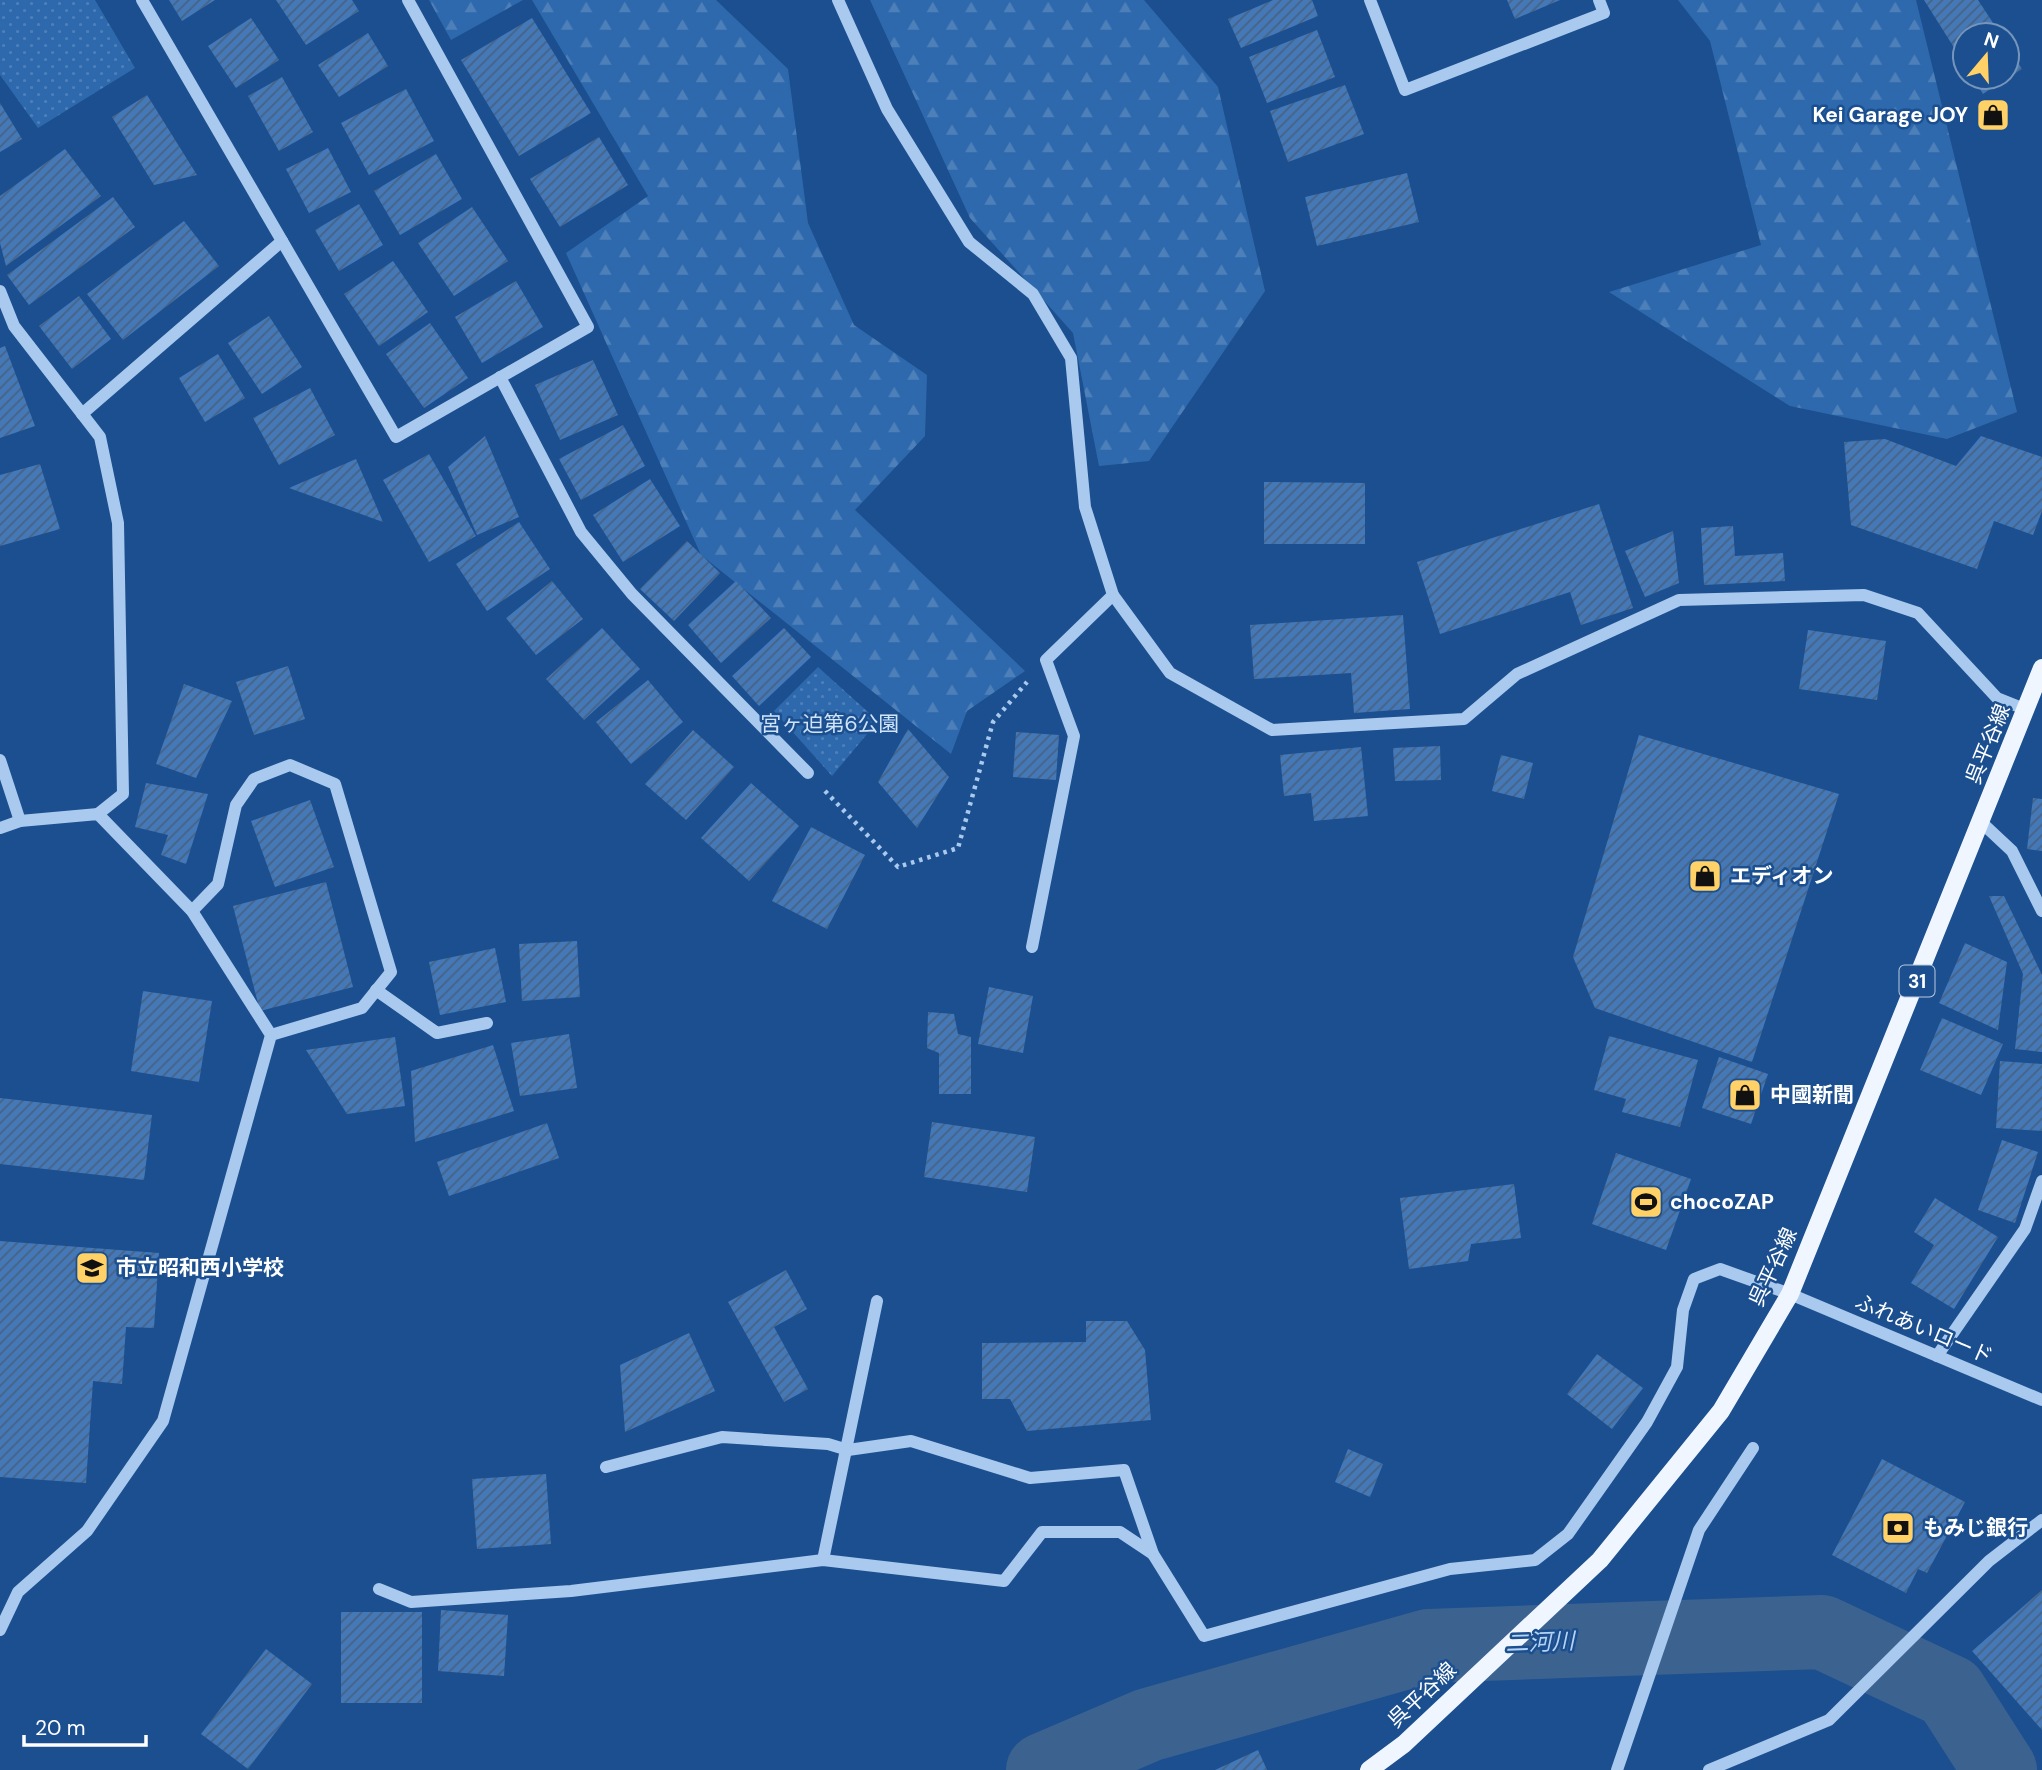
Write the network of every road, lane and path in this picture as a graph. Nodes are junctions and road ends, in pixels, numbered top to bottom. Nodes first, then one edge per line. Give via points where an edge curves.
1 (142, 0) edge
2 (408, 0) edge
3 (838, 0) edge
4 (1370, 0) edge
5 (1599, 0) edge
6 (282, 241) junction
7 (0, 291) edge
8 (500, 377) junction
9 (82, 414) junction
10 (1112, 595) junction
11 (1046, 660) junction
12 (2042, 668) edge
13 (2027, 710) junction
14 (0, 760) edge
15 (808, 774) joint
16 (98, 814) junction
17 (20, 821) junction
18 (1981, 822) junction
19 (0, 828) edge
20 (192, 911) junction
21 (2042, 911) edge
22 (1032, 947) dead end
23 (376, 990) junction
24 (487, 1023) dead end
25 (271, 1035) junction
26 (2042, 1181) edge
27 (1790, 1294) junction
28 (877, 1301) dead end
29 (1937, 1356) junction
30 (2042, 1400) edge
31 (1753, 1448) dead end
32 (848, 1450) junction
33 (606, 1467) dead end
34 (2042, 1520) edge
35 (1153, 1554) junction
36 (824, 1560) junction
37 (379, 1589) dead end
38 (0, 1630) edge
39 (1369, 1770) edge
40 (1617, 1770) edge
41 (1709, 1770) edge

1 - 6 street
2 - 8 street via 588,327
3 - 10 street via 887,109 969,243 1033,294 1071,358 1085,507
4 - 5 street via 1405,90 1604,13
6 - 8 street via 396,437
6 - 9 street
7 - 9 street via 15,326
8 - 15 street via 581,532 632,594
9 - 16 street via 100,437 118,523 123,794
10 - 11 street
10 - 13 street via 1170,673 1272,730 1464,719 1517,674 1679,600 1864,595 1918,613 1997,698
11 - 15 path via 993,722 958,848 898,867
11 - 22 street via 1073,736
12 - 13 main road, 呉平谷線 / 31
13 - 18 main road, 呉平谷線 / 31
14 - 17 street
16 - 17 street
16 - 20 street
17 - 19 street
18 - 21 street via 2011,851
18 - 27 main road, 呉平谷線 / 31
20 - 23 street via 218,884 236,805 254,779 290,765 335,784 391,972
20 - 25 street
23 - 24 street via 438,1033
23 - 25 street via 362,1009
25 - 38 street via 163,1421 87,1531 18,1592
26 - 29 street via 2025,1228
27 - 29 street, ふれあいロード
27 - 35 street, ふれあいロード via 1720,1269 1694,1279 1683,1310 1677,1367 1647,1422 1569,1534 1535,1560 1450,1569 1204,1636
27 - 39 main road, 呉平谷線 / 31 via 1721,1411 1600,1560 1405,1744
28 - 32 street
29 - 30 street, ふれあいロード
31 - 40 street via 1699,1530
32 - 33 street via 828,1444 722,1437
32 - 35 street via 911,1441 1030,1478 1124,1470
32 - 36 street
34 - 41 street via 1989,1561 1829,1720
35 - 36 street via 1120,1532 1042,1532 1004,1581
36 - 37 street via 571,1591 411,1602

